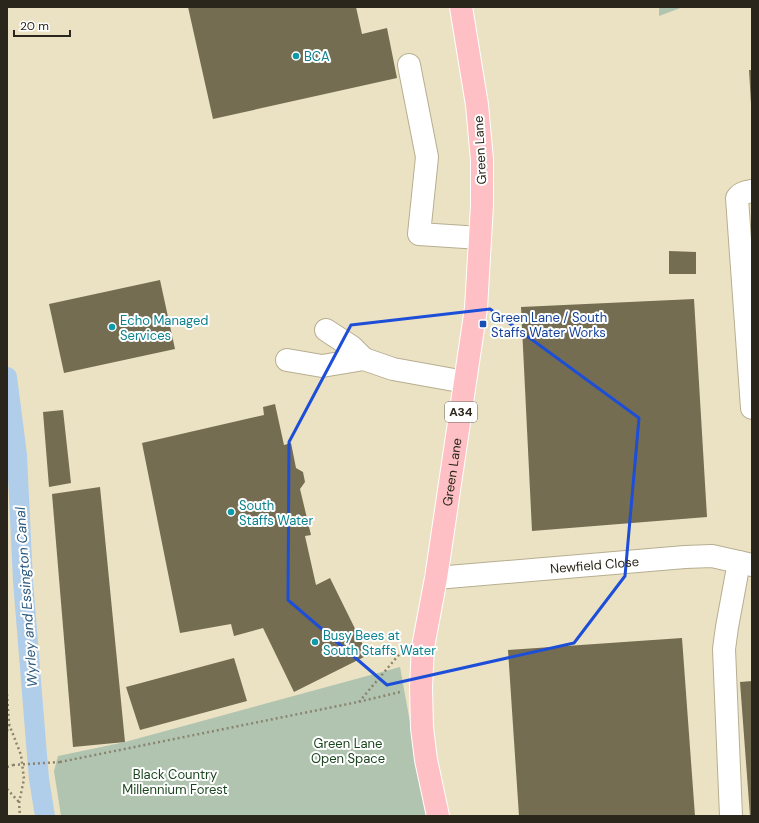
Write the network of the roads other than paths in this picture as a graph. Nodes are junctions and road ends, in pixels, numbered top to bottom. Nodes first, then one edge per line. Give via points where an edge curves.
1 (461, 7) edge
2 (409, 65) dead end
3 (752, 191) edge
4 (480, 238) junction
5 (326, 330) dead end
6 (364, 359) junction
7 (287, 360) dead end
8 (465, 382) junction
9 (752, 408) edge
10 (746, 564) edge
11 (436, 578) junction
12 (438, 816) edge
13 (731, 816) edge

1 - 4 highway, Green Lane / A34 via 477,105 482,160
2 - 4 lane via 427,157 419,234
3 - 9 lane via 740,194 737,198
4 - 8 highway, Green Lane / A34 via 476,308
5 - 6 lane via 352,347
6 - 7 lane via 322,366
6 - 8 lane via 393,369
8 - 11 highway, Green Lane / A34
10 - 11 lane, Newfield Close via 712,556 685,557
10 - 13 lane via 727,627 724,648
11 - 12 highway, Green Lane / A34 via 423,647 421,687 423,741

